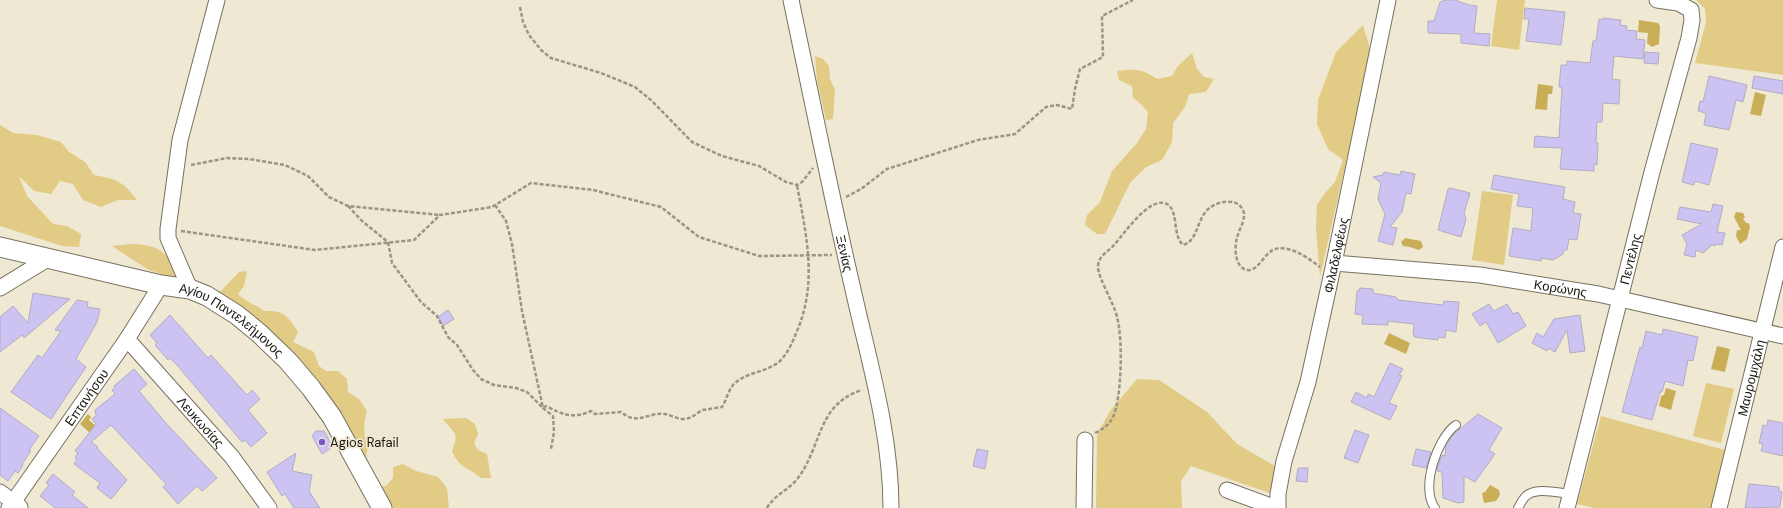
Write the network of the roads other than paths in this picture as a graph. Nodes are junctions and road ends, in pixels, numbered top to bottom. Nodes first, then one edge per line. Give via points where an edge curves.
1 (217, 0) edge
2 (791, 0) edge
3 (1388, 0) edge
4 (1657, 0) edge
5 (0, 247) edge
6 (1783, 247) edge
7 (49, 258) junction
8 (1334, 263) junction
9 (161, 285) junction
10 (0, 288) edge
11 (190, 289) junction
12 (1620, 298) junction
13 (1762, 331) junction
14 (1783, 336) edge
15 (127, 339) junction
16 (1456, 425) dead end
17 (1085, 440) road end
18 (1227, 490) dead end
19 (0, 492) edge
20 (1569, 501) edge
21 (15, 506) edge
22 (269, 508) edge
23 (382, 508) edge
24 (891, 508) edge
25 (1084, 508) edge
26 (1277, 508) edge
27 (1435, 508) edge
28 (1518, 508) edge
29 (1719, 508) edge

1 - 11 street via 180,140 168,229 168,238
2 - 24 street, Ξενίας via 833,203 876,385 887,447
3 - 8 street, Φιλαδελφέως
4 - 12 street, Πεντέλης via 1678,3 1691,10 1690,38
5 - 7 street, Αγίου Παντελεήμονος
6 - 13 street, Μαυρομιχάλη
7 - 9 street, Αγίου Παντελεήμονος
7 - 10 street
8 - 12 street, Κορώνης via 1480,275
8 - 26 street, Φιλαδελφέως via 1308,382 1284,461
9 - 11 street, Αγίου Παντελεήμονος
9 - 15 street, Επτανήσου
11 - 23 street, Αγίου Παντελεήμονος via 207,296 237,315 288,361 332,417
12 - 13 street, Κορώνης
12 - 20 street, Πεντέλης
13 - 14 street, Κορώνης
13 - 29 street, Μαυρομιχάλη
15 - 21 street, Επτανήσου
15 - 22 street, Λευκωσίας via 232,457
16 - 27 lane via 1446,434 1435,454 1428,493
17 - 25 street
18 - 26 street
19 - 21 street
20 - 28 lane via 1539,491 1525,496

